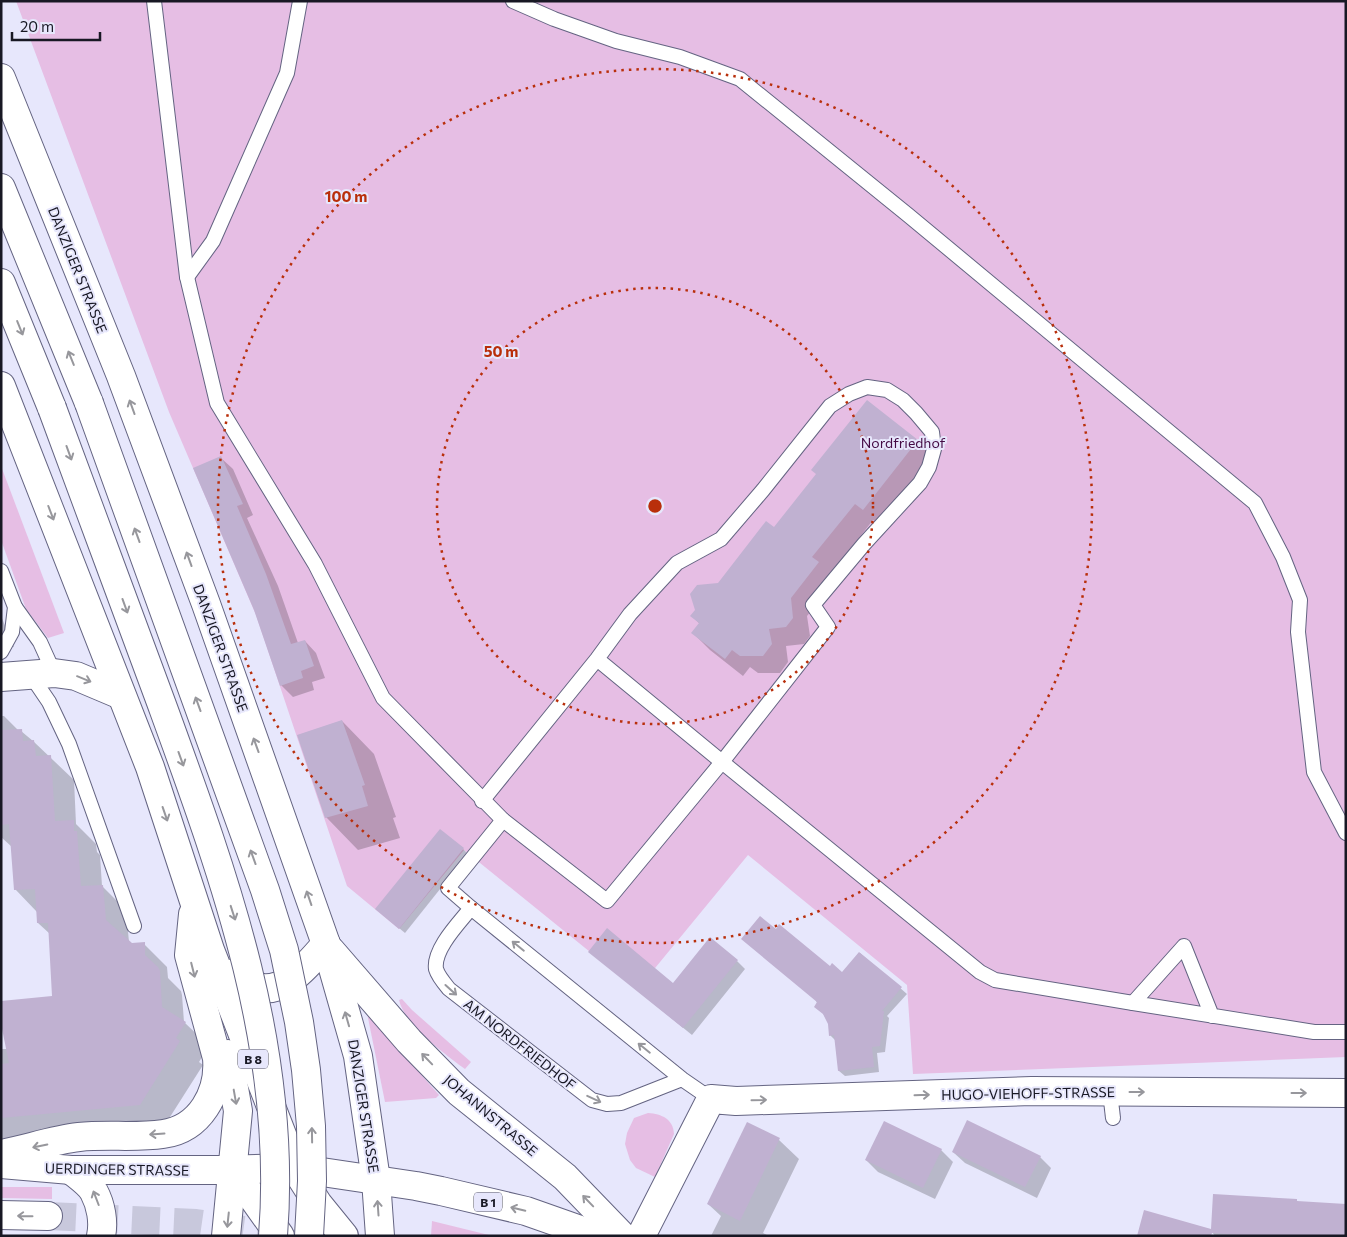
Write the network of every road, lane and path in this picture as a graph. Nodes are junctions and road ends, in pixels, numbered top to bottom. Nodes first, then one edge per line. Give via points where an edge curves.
1 (154, 1) edge
2 (300, 1) edge
3 (513, 1) edge
4 (1, 78) edge
5 (1, 188) edge
6 (187, 277) junction
7 (1, 283) edge
8 (1, 386) edge
9 (1, 571) edge
10 (14, 608) junction
11 (1, 652) edge
12 (597, 659) junction
13 (42, 674) junction
14 (1, 677) edge
15 (121, 695) junction
16 (722, 762) junction
17 (482, 801) junction
18 (503, 820) junction
19 (1346, 833) edge
20 (194, 905) junction
21 (471, 908) junction
22 (134, 926) dead end
23 (326, 944) junction
24 (210, 950) junction
25 (1133, 1004) junction
26 (1212, 1016) junction
27 (1346, 1032) edge
28 (682, 1079) junction
29 (1346, 1093) edge
30 (711, 1099) junction
31 (1, 1154) edge
32 (1, 1164) edge
33 (296, 1168) junction
34 (71, 1170) junction
35 (233, 1170) junction
36 (376, 1180) junction
37 (1, 1215) edge
38 (48, 1216) tunnel mouth
39 (101, 1236) edge
40 (226, 1236) edge
41 (273, 1236) edge
42 (280, 1236) edge
43 (309, 1236) edge
44 (344, 1236) edge
45 (380, 1236) edge
46 (597, 1236) edge
47 (622, 1236) edge
48 (642, 1236) edge

1 - 6 lane
2 - 6 lane via 287,73 213,241
3 - 19 lane via 616,41 680,57 740,78 1255,503 1283,557 1300,600 1298,632 1314,772
23 -> 4 main road, DANZIGER STRASSE via 206,604 121,376
43 -> 5 main road, bridge via 311,1126 299,1022 284,950 89,403
6 - 17 lane via 217,403 316,564 383,698
7 -> 41 main road, bridge via 52,408 190,784 235,919 269,1072 274,1150
8 -> 15 main road
9 - 10 lane
10 - 11 lane via 12,632
10 - 13 lane via 40,642
12 - 16 lane
12 - 16 lane via 630,614 677,563 721,539 830,406 867,387 887,390 903,400 932,432 934,448 929,467 920,484 813,605 828,627
12 - 17 lane
13 - 14 main road
13 -> 15 main road via 76,676
13 - 22 lane via 49,702 69,744
15 -> 20 main road via 150,768
16 - 18 lane via 607,901
16 - 25 lane via 980,972 995,980
17 - 18 lane
18 - 21 lane via 448,888
20 - 23 main road via 237,978 253,986 267,989 297,976
20 - 24 main road
20 -> 31 main road via 189,955 218,1071 208,1105 185,1126 164,1134 79,1138
28 -> 21 lane
21 -> 28 lane, AM NORDFRIEDHOF via 437,957 436,968 449,989 592,1100 621,1103
36 -> 23 main road, DANZIGER STRASSE via 358,1056
47 -> 23 main road, JOHANNSTRASSE via 565,1177 459,1092 409,1042
24 - 33 main road, B 8
24 -> 35 main road via 238,1111
25 - 26 lane
25 - 26 lane via 1184,946
26 - 27 lane via 1314,1032
28 - 30 lane
30 -> 29 main road, HUGO-VIEHOFF-STRASSE via 736,1101 1032,1091 1112,1105
30 - 48 main road
32 - 34 main road, UERDINGER STRASSE
33 - 35 main road, B 1
33 - 36 main road, B 1
33 - 44 main road, B 8 via 318,1204
34 - 35 main road, UERDINGER STRASSE
39 -> 34 main road via 101,1212 94,1191
35 -> 40 main road
35 - 42 main road
45 -> 36 main road, DANZIGER STRASSE
46 -> 36 main road, B 1 via 526,1211
38 -> 37 main road

